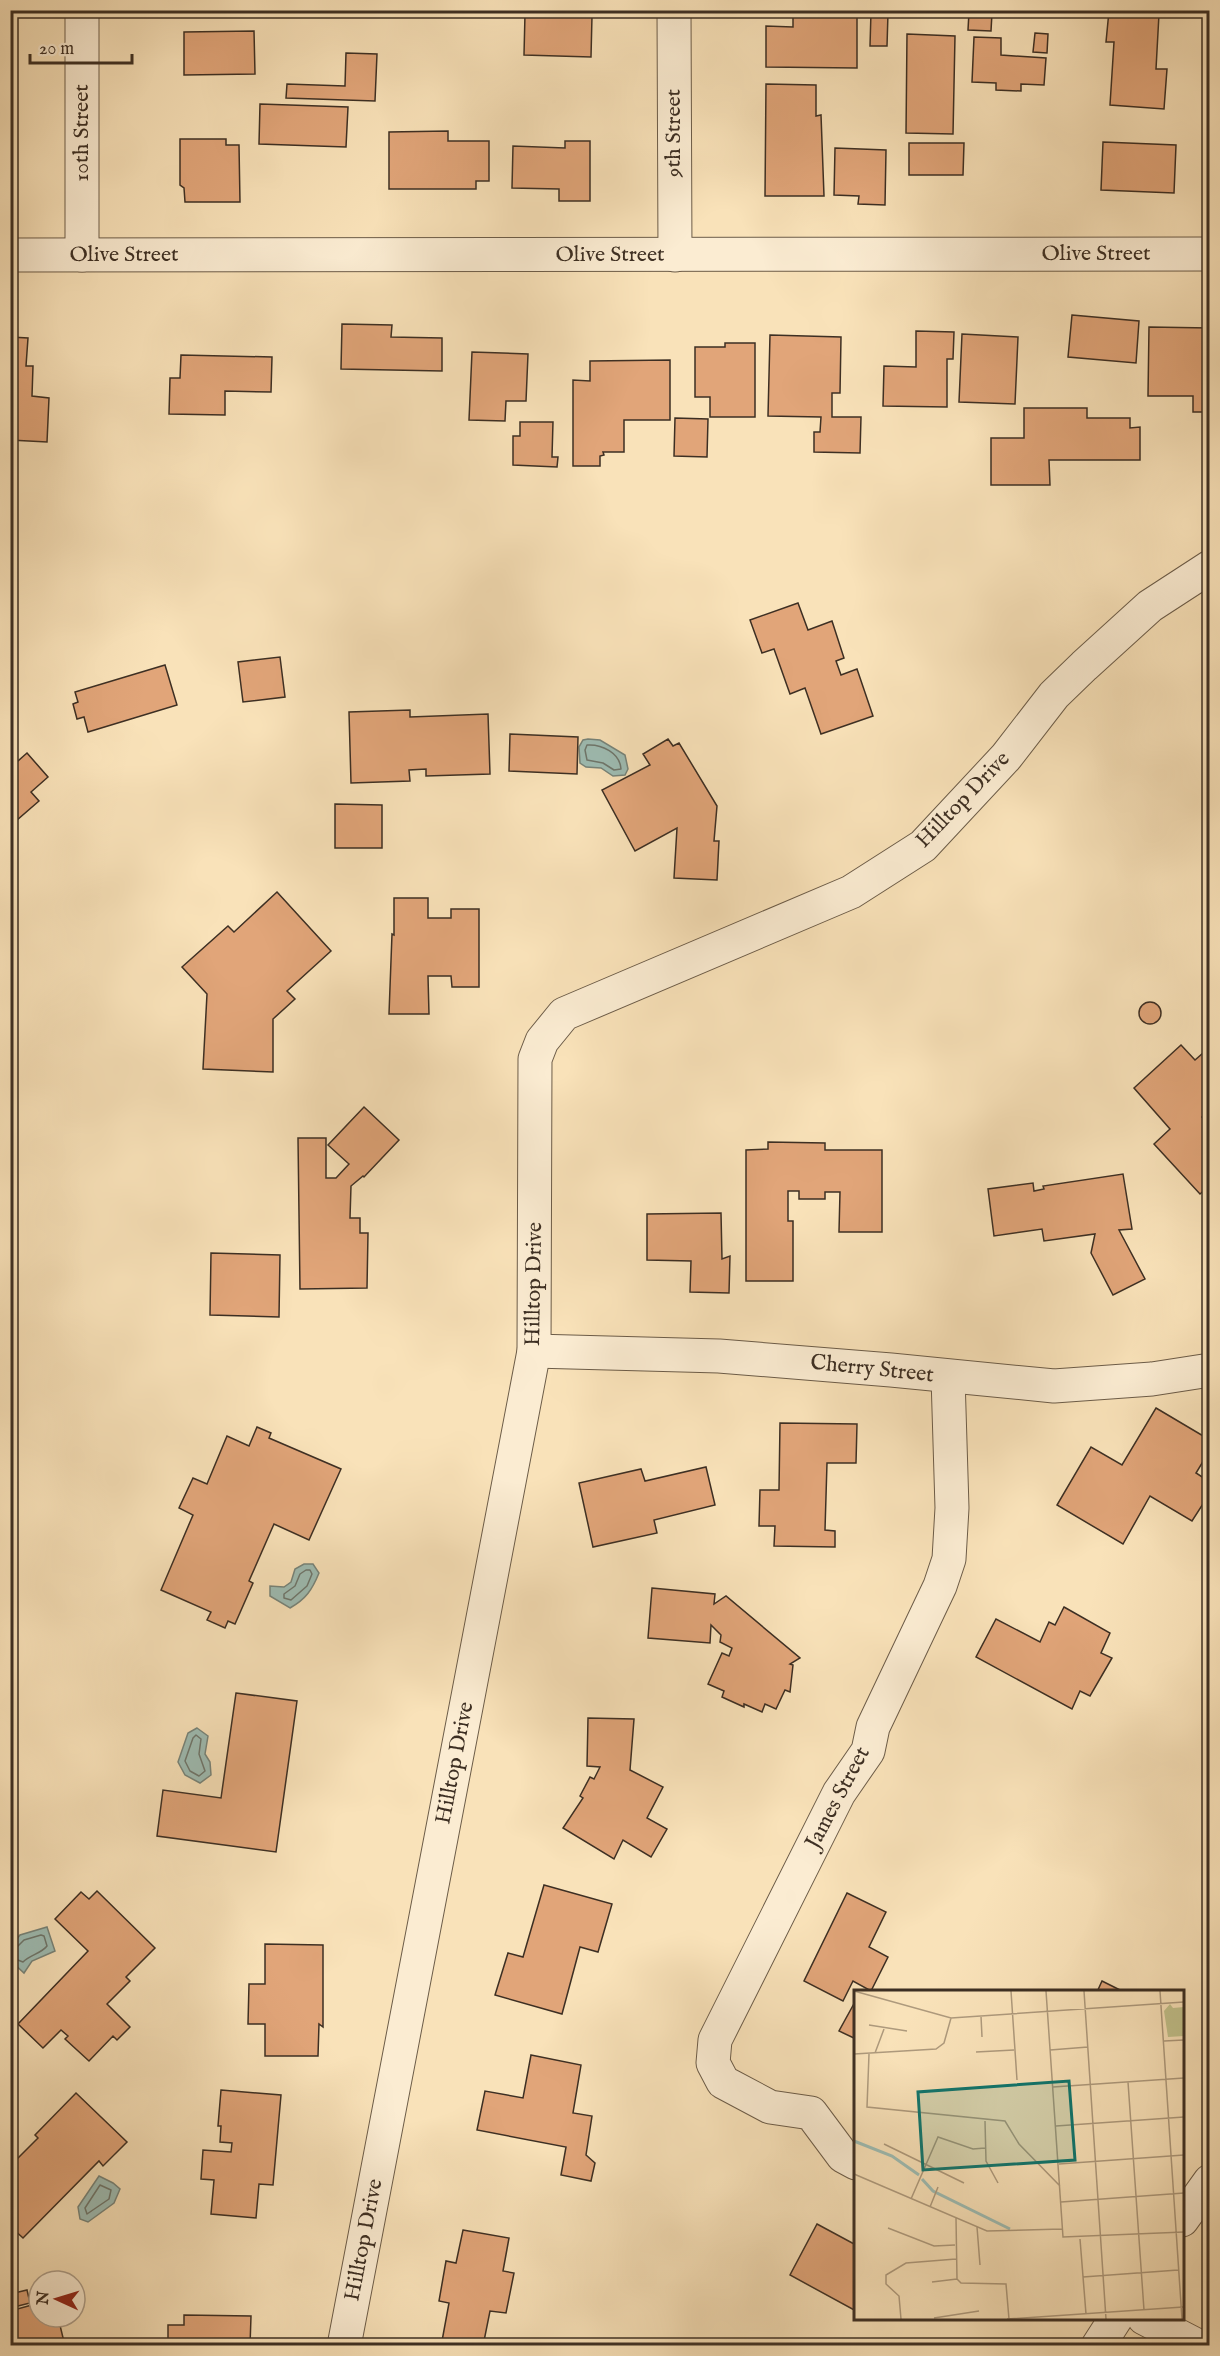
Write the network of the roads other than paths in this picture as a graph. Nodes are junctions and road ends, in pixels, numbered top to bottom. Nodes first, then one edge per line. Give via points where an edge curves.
1 (82, 10) edge
2 (674, 10) edge
3 (1209, 254) edge
4 (10, 255) edge
5 (82, 255) junction
6 (675, 255) junction
7 (1209, 567) edge
8 (534, 1351) junction
9 (1209, 1370) edge
10 (948, 1377) junction
11 (854, 2162) edge
12 (1209, 2181) edge
13 (1184, 2217) edge
14 (1115, 2320) edge
15 (1146, 2320) edge
16 (344, 2346) edge
17 (1098, 2346) edge
18 (1198, 2346) edge

1 - 5 street, 10th Street
2 - 6 street, 9th Street
3 - 6 street, Olive Street
4 - 5 street, Olive Street
5 - 6 street, Olive Street
7 - 8 street, Hilltop Drive via 1150,606 1054,695 1006,757 923,846 851,892 564,1014 542,1041 535,1059
8 - 10 street, Cherry Street via 719,1356
8 - 16 street, Hilltop Drive
9 - 10 street, Cherry Street via 1152,1379 1054,1386
10 - 11 street, James Street via 952,1508 949,1559 940,1586 873,1727 868,1751 839,1793 715,2040 713,2063 723,2082 770,2107 811,2113 843,2156
12 - 13 street
14 - 17 street
15 - 18 street

